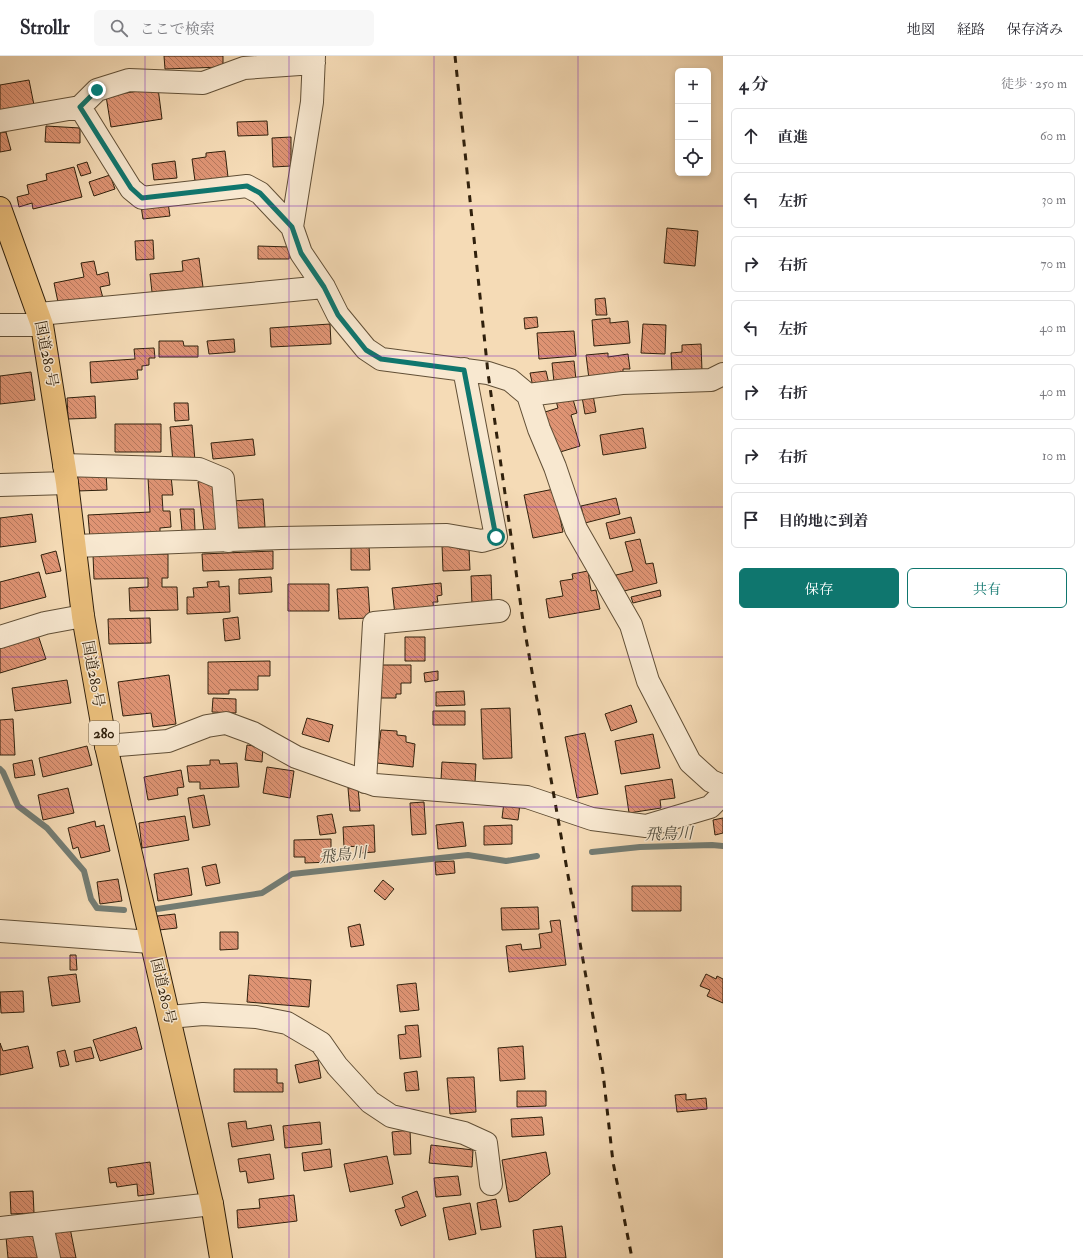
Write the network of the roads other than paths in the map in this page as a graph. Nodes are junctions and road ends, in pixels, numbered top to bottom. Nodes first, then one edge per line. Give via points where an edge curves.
1 (314, 60) edge
2 (80, 107) junction
3 (0, 121) edge
4 (0, 208) edge
5 (292, 227) junction
6 (324, 287) junction
7 (40, 320) junction
8 (0, 325) edge
9 (464, 370) junction
10 (723, 374) edge
11 (528, 396) junction
12 (66, 474) junction
13 (0, 485) edge
14 (228, 541) junction
15 (75, 546) junction
16 (499, 611) dead end
17 (83, 616) junction
18 (0, 637) edge
19 (106, 746) junction
20 (365, 782) junction
21 (723, 786) edge
22 (723, 794) edge
23 (0, 931) edge
24 (152, 942) junction
25 (169, 1017) junction
26 (491, 1184) dead end
27 (212, 1204) junction
28 (42, 1225) junction
29 (0, 1228) edge
30 (49, 1258) edge
31 (221, 1258) edge

1 - 2 street via 244,68 203,83 129,80 97,90
1 - 5 street via 312,102
2 - 3 street
2 - 5 street via 131,188 142,198 247,186 260,193
4 - 7 highway, 国道280号 / 280
5 - 6 street via 301,253
6 - 7 street
6 - 9 street via 338,315 366,350 381,359
7 - 8 street
7 - 12 highway, 国道280号 / 280
9 - 11 street via 488,373 510,380
9 - 14 street via 496,537 482,541 447,535
10 - 11 street via 711,380 622,383
11 - 21 street via 576,529 631,625 648,681 690,762 711,781
12 - 13 street
12 - 14 street via 199,469 214,474 223,479
12 - 15 highway, 国道280号 / 280
14 - 15 street
15 - 17 highway, 国道280号 / 280
16 - 20 street via 374,623
17 - 18 street via 45,623
17 - 19 highway, 国道280号 / 280
19 - 20 street via 168,741 207,726 226,723 254,733 296,757
19 - 24 highway, 国道280号 / 280
20 - 22 street via 374,785 527,797 592,819 646,826 710,807
23 - 24 street
24 - 25 highway, 国道280号 / 280
25 - 26 street via 203,1014 256,1017 287,1023 321,1043 370,1102 391,1116 464,1133 486,1143
25 - 27 highway, 国道280号 / 280
27 - 28 street
27 - 31 highway, 国道280号 / 280
28 - 29 street
28 - 30 street

